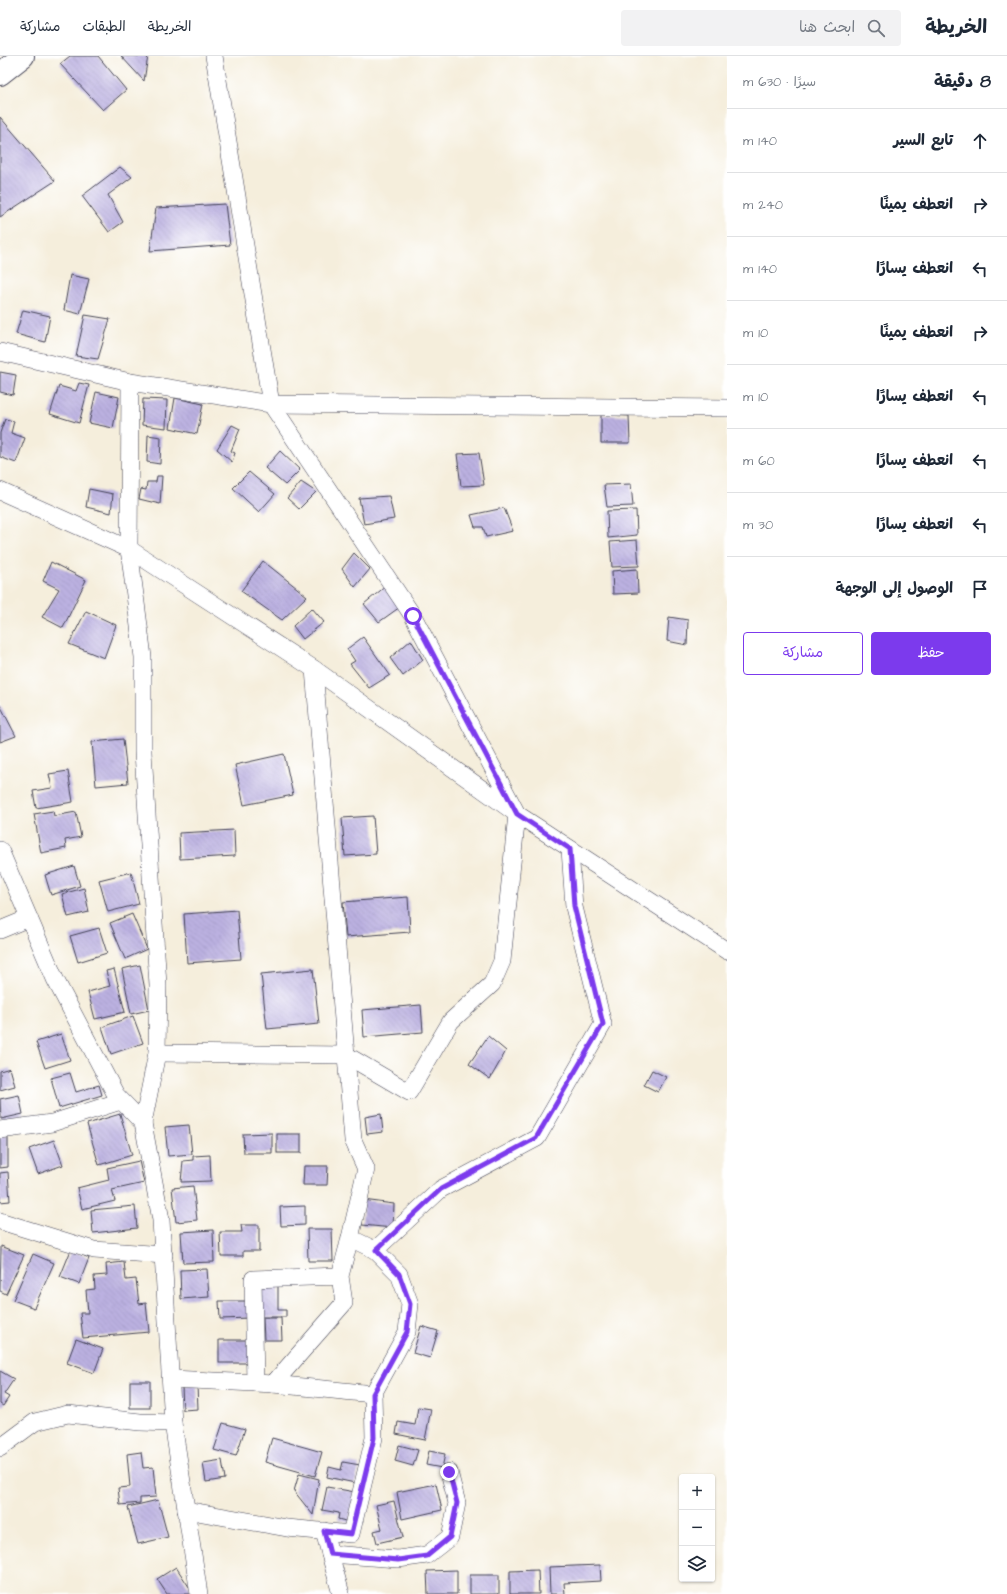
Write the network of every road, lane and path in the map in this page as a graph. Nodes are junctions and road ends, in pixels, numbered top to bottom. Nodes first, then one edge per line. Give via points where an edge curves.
1 (23, 56) edge
2 (214, 56) edge
3 (0, 74) edge
4 (0, 352) edge
5 (130, 382) junction
6 (271, 404) junction
7 (726, 404) edge
8 (0, 491) edge
9 (129, 549) junction
10 (314, 669) junction
11 (517, 814) junction
12 (570, 849) junction
13 (0, 850) edge
14 (29, 918) junction
15 (0, 930) edge
16 (727, 951) edge
17 (157, 1053) junction
18 (346, 1055) junction
19 (121, 1101) junction
20 (142, 1123) junction
21 (0, 1130) edge
22 (0, 1221) edge
23 (350, 1238) junction
24 (376, 1250) junction
25 (164, 1255) junction
26 (340, 1276) junction
27 (171, 1379) junction
28 (255, 1383) junction
29 (273, 1384) junction
30 (373, 1394) junction
31 (173, 1423) junction
32 (0, 1448) edge
33 (449, 1472) dead end
34 (186, 1510) junction
35 (324, 1531) junction
36 (330, 1554) junction
37 (199, 1594) edge
38 (341, 1594) edge

1 - 3 main road
2 - 6 street
4 - 5 street
5 - 6 street
5 - 9 street
6 - 7 street
6 - 11 street via 413,616
8 - 9 street
9 - 10 street
9 - 17 street via 143,657 143,752 158,985
10 - 11 street
10 - 18 street
11 - 12 street
11 - 18 street via 502,962 492,984 451,1021 409,1092
12 - 16 street
12 - 24 street via 574,906 603,1024 536,1138 441,1189
13 - 14 street
14 - 15 street
14 - 19 street via 54,979
17 - 18 street
17 - 20 street
18 - 23 street via 353,1140 366,1169
19 - 20 street
19 - 21 street via 52,1123
20 - 25 street via 161,1220
22 - 25 street via 94,1250
23 - 24 street
23 - 26 street
24 - 30 street via 399,1274 410,1304 407,1332
25 - 27 street
26 - 28 street via 253,1279
26 - 29 street via 344,1303
27 - 28 street
27 - 31 street
28 - 29 street
29 - 30 street
30 - 35 street via 374,1438 351,1534
31 - 32 street via 68,1414 36,1422
31 - 34 street
33 - 36 street via 457,1503 450,1537 427,1556 398,1560
34 - 35 street via 287,1528
34 - 37 street
35 - 36 street
36 - 38 street

